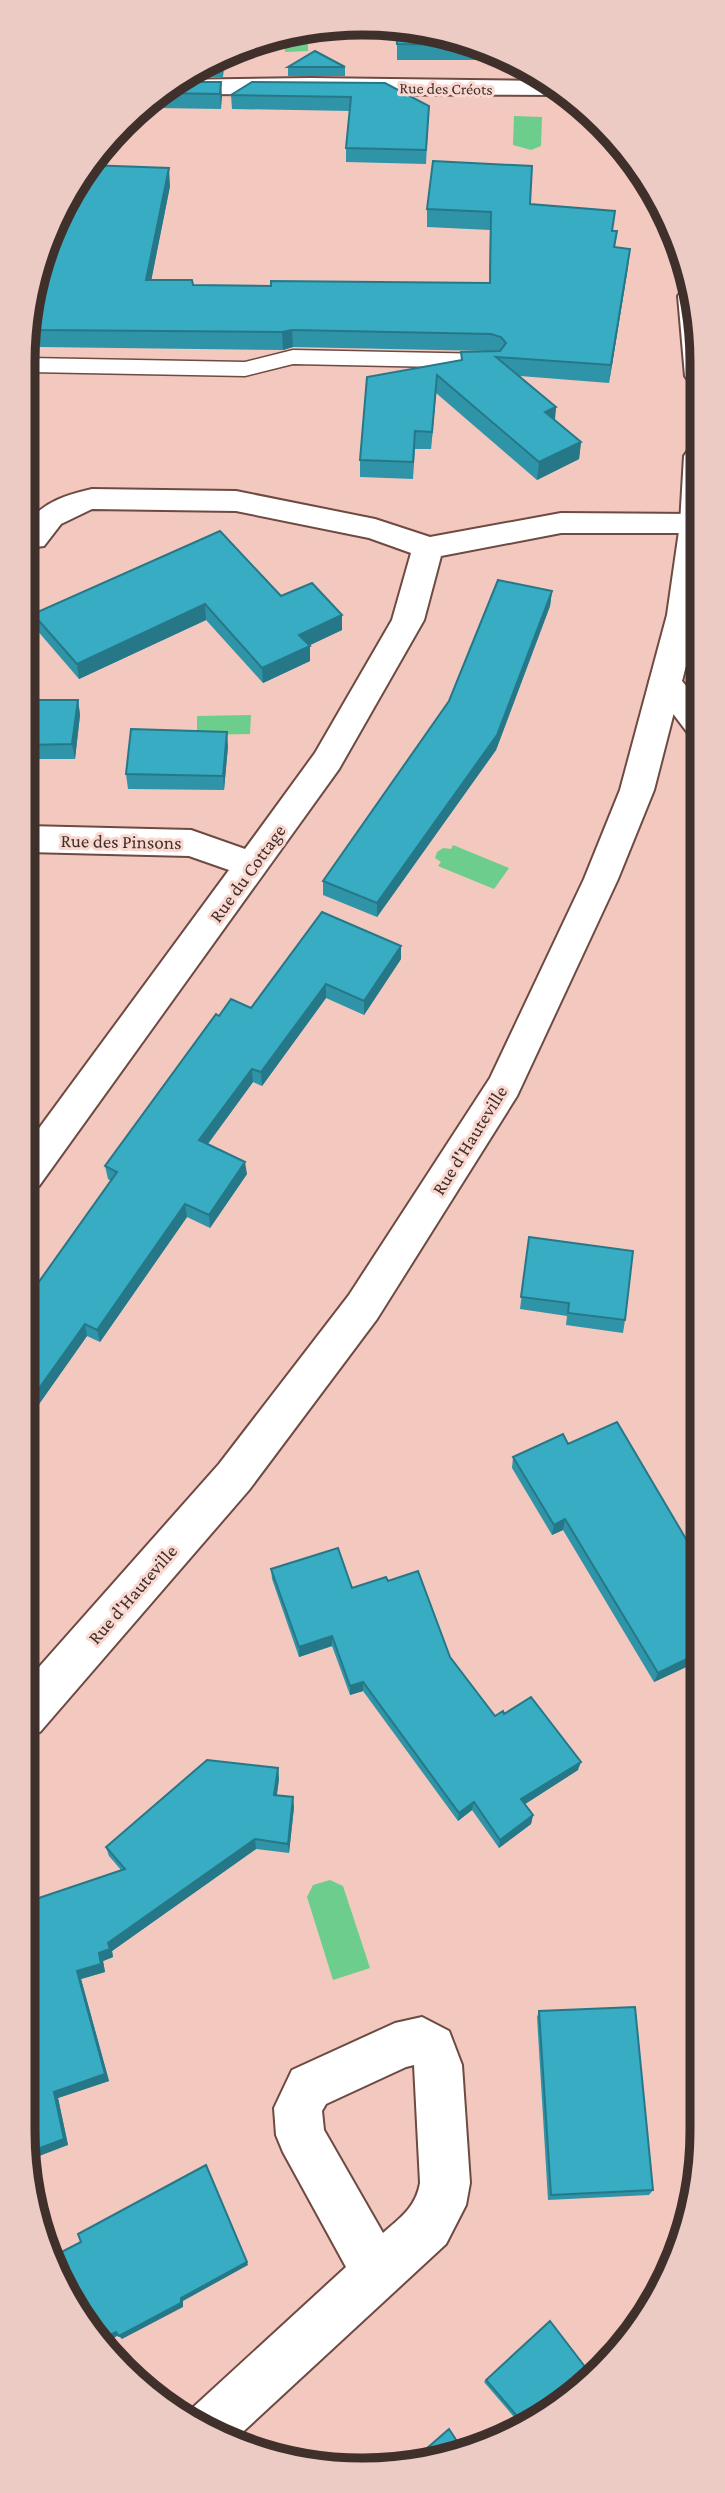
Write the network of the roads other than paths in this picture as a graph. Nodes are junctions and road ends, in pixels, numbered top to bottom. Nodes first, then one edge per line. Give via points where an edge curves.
1 (185, 88) edge
2 (542, 89) edge
3 (489, 361) edge
4 (35, 365) edge
5 (690, 524) edge
6 (35, 535) edge
7 (428, 548) junction
8 (690, 562) edge
9 (665, 682) junction
10 (690, 713) edge
11 (35, 839) edge
12 (253, 865) junction
13 (35, 1163) edge
14 (35, 1704) edge
15 (377, 2272) dead end
16 (214, 2422) edge

1 - 2 street, Rue des Créots
3 - 4 lane via 293,358 245,369
5 - 7 street via 561,523
6 - 7 street via 52,513 92,499 236,501 375,530
7 - 12 street, Rue du Cottage via 408,620 327,761
8 - 9 street, Rue d'Hauteville via 683,615
9 - 10 street
9 - 14 street, Rue d'Hauteville via 632,802 504,1086 363,1307 234,1477
11 - 12 street, Rue des Pinsons via 191,843
12 - 13 street, Rue du Cottage
15 - 16 street

